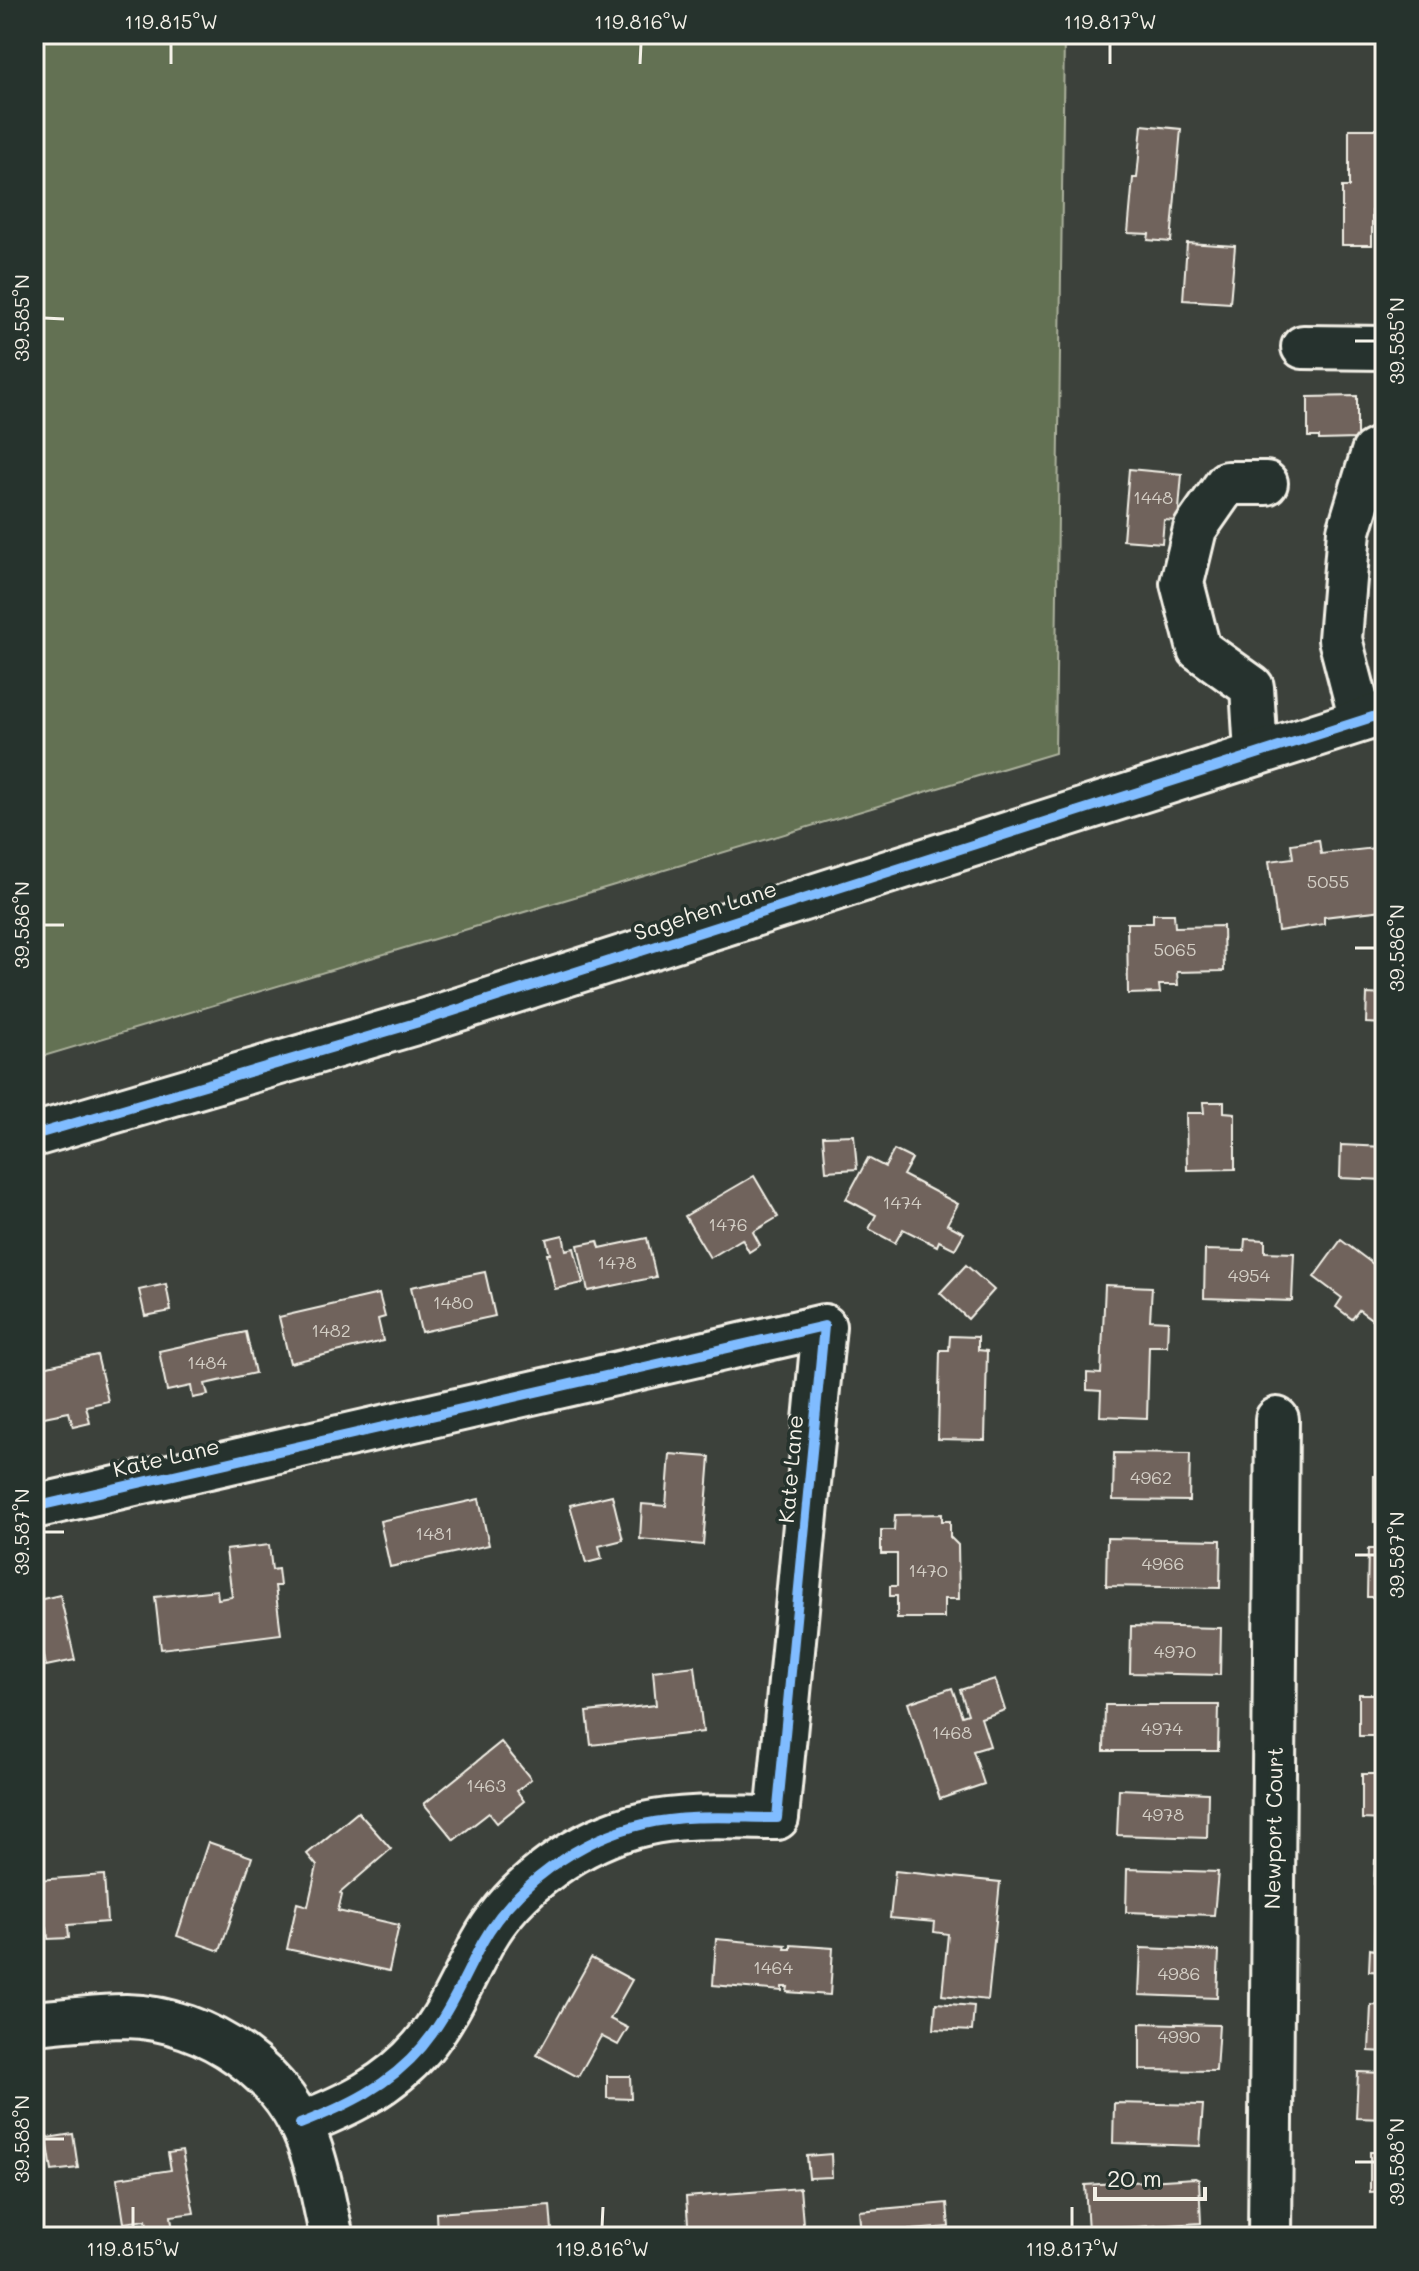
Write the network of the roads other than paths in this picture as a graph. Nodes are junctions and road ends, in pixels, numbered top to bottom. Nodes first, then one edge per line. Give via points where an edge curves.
1 (1303, 347) dead end
2 (1385, 348) edge
3 (1385, 446) edge
4 (1266, 483) dead end
5 (1373, 717) edge
6 (1256, 753) junction
7 (34, 1135) edge
8 (1277, 1419) dead end
9 (34, 1507) edge
10 (34, 2023) edge
11 (300, 2124) junction
12 (332, 2237) edge
13 (1270, 2237) edge

1 - 2 street
3 - 5 street via 1373,452 1349,531 1340,639
4 - 6 street via 1227,483 1195,529 1182,583 1199,649 1252,687
5 - 6 street, Sagehen Lane
6 - 7 street, Sagehen Lane via 419,1022
8 - 13 street, Newport Court
9 - 11 street, Kate Lane via 824,1326 777,1818 694,1817 643,1824 592,1842 549,1869 484,1939 450,2008 421,2048 385,2082 346,2106
10 - 11 street via 126,2016 202,2033 238,2053 268,2079
11 - 12 street

